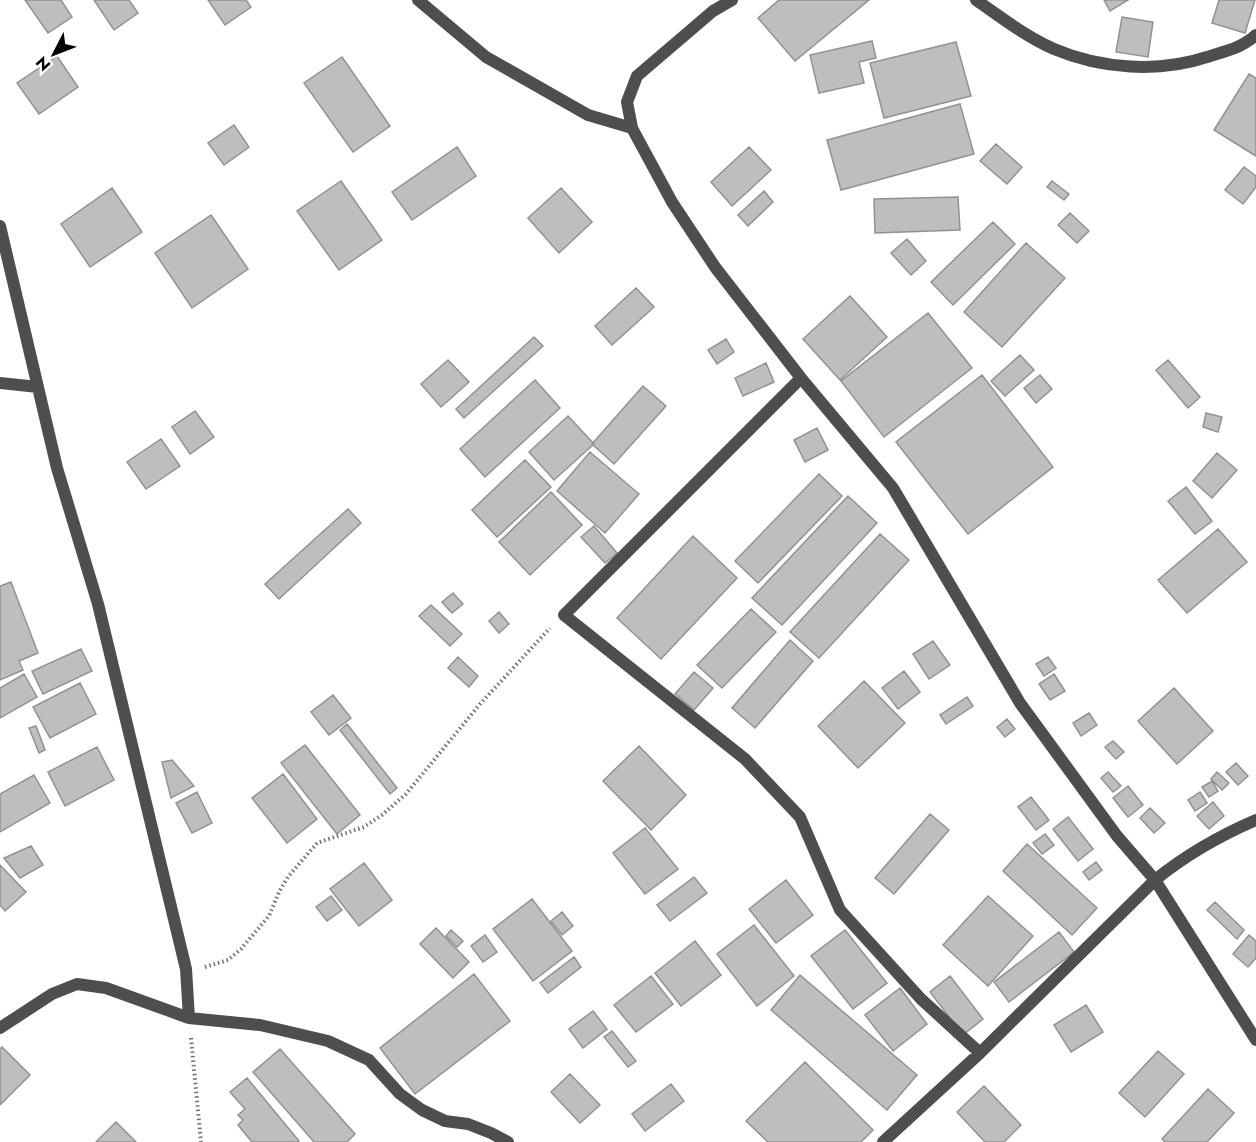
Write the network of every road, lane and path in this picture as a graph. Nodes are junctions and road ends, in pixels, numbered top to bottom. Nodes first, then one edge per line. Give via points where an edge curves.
1 (418, 0) edge
2 (437, 0) edge
3 (732, 0) edge
4 (976, 0) edge
5 (433, 13) junction
6 (1256, 35) edge
7 (632, 128) junction
8 (0, 226) edge
9 (801, 378) junction
10 (0, 383) edge
11 (38, 387) junction
12 (564, 615) junction
13 (1256, 820) edge
14 (1155, 880) junction
15 (186, 969) junction
16 (189, 1018) junction
17 (0, 1028) edge
18 (1256, 1040) edge
19 (980, 1053) junction
20 (201, 1142) edge
21 (508, 1142) edge
22 (883, 1142) edge

1 - 5 street
2 - 5 street
3 - 7 street via 713,11 636,76 627,102
4 - 6 street via 1054,49 1141,68 1194,62 1245,45
5 - 7 street via 486,57 588,115
7 - 9 street via 672,202 715,267
8 - 11 street
9 - 12 street
9 - 14 street via 893,488 1020,703 1116,836
10 - 11 street
11 - 15 street via 57,468 98,604
12 - 15 path via 534,642 406,794 364,826 317,843 288,877 269,916 241,949 228,960
12 - 19 street via 745,759 800,817 840,910 921,999
13 - 14 street via 1202,846
14 - 18 street
14 - 19 street
15 - 16 street
16 - 17 street via 106,988 77,984 52,994
16 - 20 path
16 - 21 street via 260,1025 328,1041 369,1060 400,1094 422,1110
19 - 22 street

